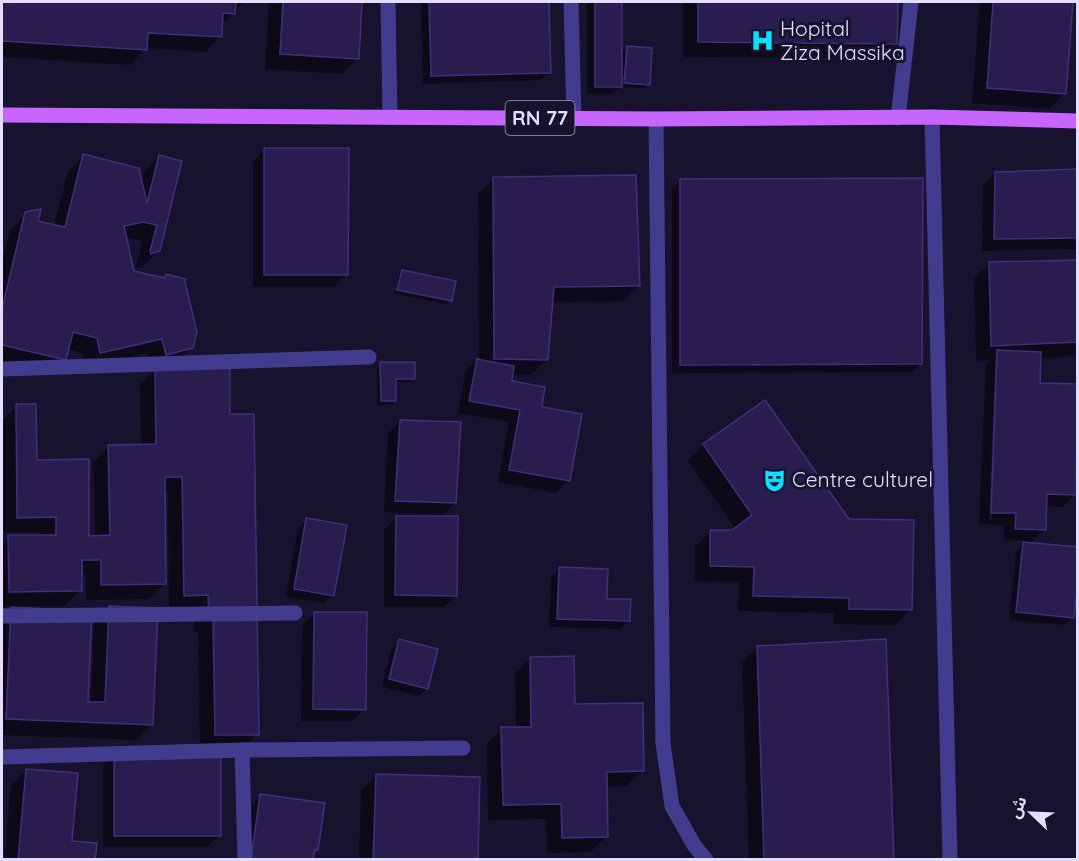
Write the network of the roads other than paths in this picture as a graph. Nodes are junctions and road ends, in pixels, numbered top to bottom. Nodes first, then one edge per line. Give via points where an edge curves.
1 (388, 2) edge
2 (571, 2) edge
3 (911, 2) edge
4 (2, 115) edge
5 (390, 117) junction
6 (932, 117) junction
7 (574, 118) junction
8 (898, 118) junction
9 (656, 119) junction
10 (1077, 121) edge
11 (369, 357) dead end
12 (2, 369) edge
13 (296, 613) dead end
14 (2, 616) edge
15 (464, 748) dead end
16 (242, 750) junction
17 (2, 757) edge
18 (244, 860) edge
19 (706, 860) edge
20 (950, 860) edge

1 - 5 street
2 - 7 street
3 - 8 street
4 - 5 main road, RN 77
5 - 7 main road, RN 77
6 - 8 main road, RN 77
6 - 10 main road, RN 77
6 - 20 street
7 - 9 main road, RN 77
8 - 9 main road, RN 77
9 - 19 street via 663,743 672,806
11 - 12 street
13 - 14 street
15 - 16 street
16 - 17 street
16 - 18 street

